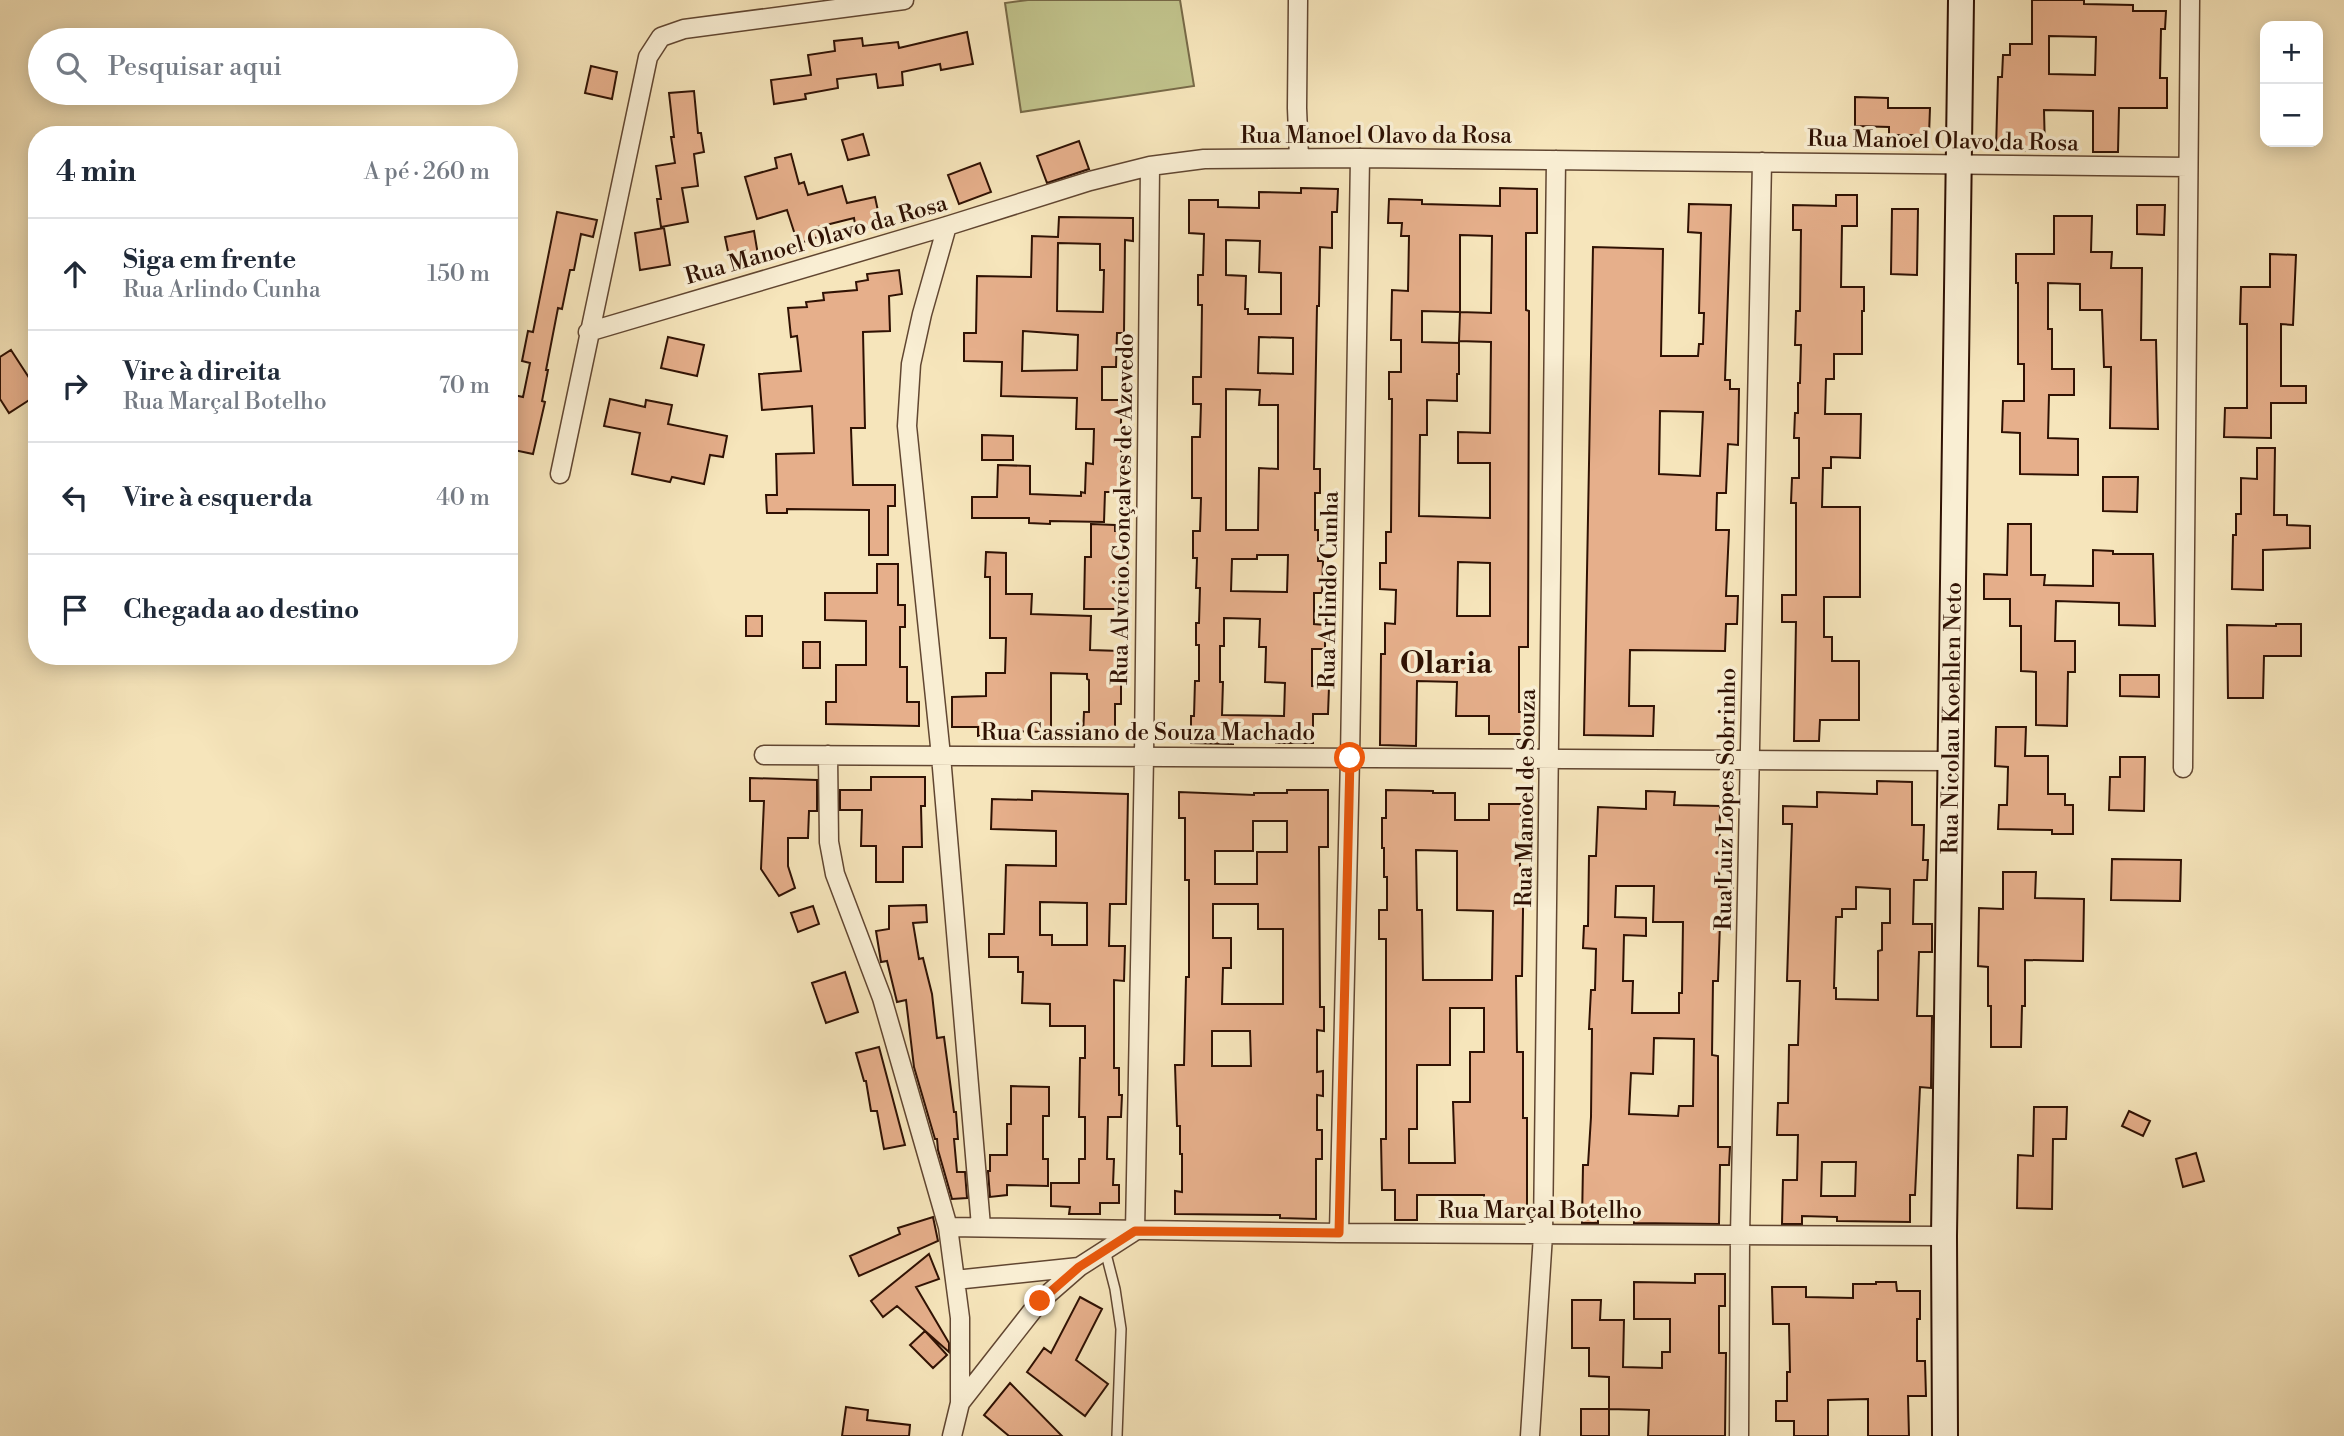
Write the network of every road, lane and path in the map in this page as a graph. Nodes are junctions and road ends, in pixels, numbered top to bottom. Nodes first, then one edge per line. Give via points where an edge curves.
1 (904, 0) edge
2 (1298, 0) edge
3 (1961, 0) edge
4 (2189, 0) edge
5 (1299, 158) junction
6 (1360, 158) junction
7 (1556, 160) junction
8 (1762, 162) junction
9 (1957, 165) junction
10 (1150, 166) junction
11 (2188, 167) junction
12 (947, 226) junction
13 (588, 332) junction
14 (560, 474) dead end
15 (764, 755) dead end
16 (828, 755) junction
17 (941, 755) junction
18 (1144, 757) junction
19 (1350, 758) junction
20 (1550, 759) junction
21 (1750, 760) junction
22 (1951, 761) junction
23 (2183, 768) dead end
24 (981, 1226) junction
25 (948, 1227) junction
26 (1135, 1231) junction
27 (1339, 1233) junction
28 (1543, 1235) junction
29 (1740, 1236) junction
30 (1944, 1236) junction
31 (1105, 1249) junction
32 (1079, 1267) junction
33 (956, 1280) junction
34 (960, 1403) junction
35 (951, 1436) edge
36 (1117, 1436) edge
37 (1530, 1436) edge
38 (1739, 1436) edge
39 (1945, 1436) edge

1 - 13 street via 684,29 662,37 648,57
2 - 5 street
3 - 9 main road, Rua Nicolau Koehlen Neto
4 - 11 street
5 - 6 street, Rua Manoel Olavo da Rosa
5 - 10 street, Rua Manoel Olavo da Rosa via 1204,159
6 - 7 street, Rua Manoel Olavo da Rosa
6 - 19 street, Rua Arlindo Cunha
7 - 8 street, Rua Manoel Olavo da Rosa
7 - 20 street, Rua Manoel de Souza
8 - 9 street, Rua Manoel Olavo da Rosa
8 - 21 street, Rua Luiz Lopes Sobrinho
9 - 11 street, Rua Manoel Olavo da Rosa
9 - 22 main road, Rua Nicolau Koehlen Neto
10 - 12 street, Rua Manoel Olavo da Rosa
10 - 18 street, Rua Alvício Gonçalves de Azevedo
11 - 23 street
12 - 13 street, Rua Manoel Olavo da Rosa
12 - 17 street via 911,364 907,426
13 - 14 street
15 - 16 street, Rua Cassiano de Souza Machado
16 - 17 street, Rua Cassiano de Souza Machado
16 - 25 street via 829,842 835,874 883,998
17 - 18 street, Rua Cassiano de Souza Machado
17 - 24 street
18 - 19 street, Rua Cassiano de Souza Machado
18 - 26 street, Rua Alvício Gonçalves de Azevedo
19 - 20 street, Rua Cassiano de Souza Machado
19 - 27 street, Rua Arlindo Cunha
20 - 21 street, Rua Cassiano de Souza Machado
20 - 28 street, Rua Manoel de Souza
21 - 22 street, Rua Cassiano de Souza Machado
21 - 29 street, Rua Luiz Lopes Sobrinho
22 - 30 main road, Rua Nicolau Koehlen Neto
24 - 25 street, Rua Marçal Botelho
24 - 26 street, Rua Marçal Botelho
25 - 33 street
26 - 27 street, Rua Marçal Botelho
26 - 31 street
27 - 28 street, Rua Marçal Botelho
28 - 29 street, Rua Marçal Botelho
28 - 37 street, Rua Manoel de Souza
29 - 30 street, Rua Marçal Botelho
29 - 38 street, Rua Luiz Lopes Sobrinho
30 - 39 main road, Rua Nicolau Koehlen Neto
31 - 32 street
31 - 36 lane via 1121,1329
32 - 33 street
32 - 34 street via 1040,1301
33 - 34 street
34 - 35 street

